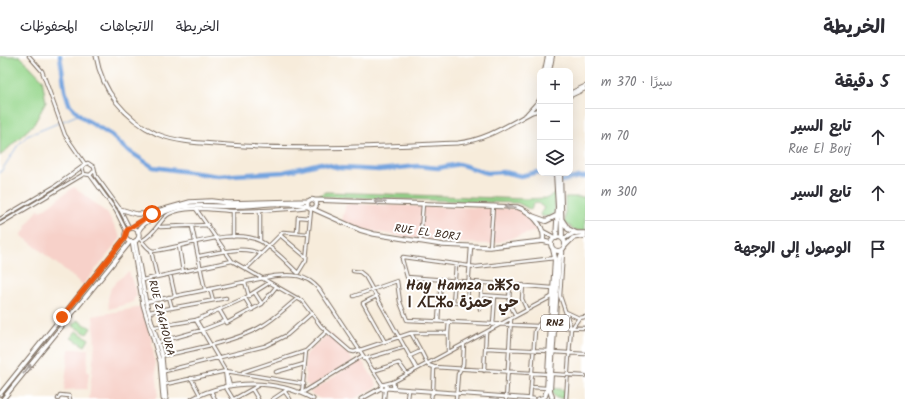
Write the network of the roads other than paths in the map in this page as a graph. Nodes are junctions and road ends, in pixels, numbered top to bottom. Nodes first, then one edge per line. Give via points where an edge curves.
1 (29, 56) edge
2 (96, 56) edge
3 (548, 56) edge
4 (552, 56) edge
5 (546, 68) edge
6 (549, 68) edge
7 (585, 86) edge
8 (585, 90) edge
9 (573, 92) edge
10 (573, 95) edge
11 (537, 102) edge
12 (537, 111) edge
13 (526, 115) junction
14 (85, 164) junction
15 (82, 167) junction
16 (94, 170) junction
17 (84, 174) junction
18 (90, 175) junction
19 (556, 176) edge
20 (560, 176) edge
21 (560, 199) junction
22 (311, 200) junction
23 (424, 203) junction
24 (493, 206) junction
25 (310, 208) junction
26 (120, 209) junction
27 (196, 209) junction
28 (260, 210) junction
29 (233, 211) junction
30 (152, 214) junction
31 (532, 216) junction
32 (560, 217) junction
33 (310, 218) junction
34 (0, 219) edge
35 (0, 224) edge
36 (208, 225) junction
37 (159, 227) junction
38 (192, 227) junction
39 (131, 228) junction
40 (126, 231) junction
41 (542, 231) junction
42 (138, 233) junction
43 (297, 233) junction
44 (576, 233) junction
45 (585, 233) edge
46 (308, 234) junction
47 (280, 235) junction
48 (585, 236) edge
49 (233, 237) junction
50 (125, 238) junction
51 (216, 238) junction
52 (555, 238) junction
53 (562, 238) junction
54 (143, 240) junction
55 (260, 240) junction
56 (134, 241) junction
57 (543, 241) junction
58 (195, 242) junction
59 (420, 242) junction
60 (551, 243) junction
61 (179, 246) junction
62 (269, 246) junction
63 (490, 247) junction
64 (471, 248) junction
65 (553, 249) junction
66 (563, 249) junction
67 (151, 250) junction
68 (225, 251) junction
69 (261, 254) junction
70 (198, 256) junction
71 (306, 258) junction
72 (556, 258) junction
73 (232, 261) junction
74 (456, 265) junction
75 (470, 267) junction
76 (200, 268) junction
77 (246, 269) junction
78 (353, 271) dead end
79 (183, 272) junction
80 (170, 274) junction
81 (297, 274) junction
82 (157, 277) junction
83 (261, 278) junction
84 (142, 280) junction
85 (441, 280) junction
86 (455, 281) junction
87 (245, 282) junction
88 (468, 282) junction
89 (269, 283) junction
90 (482, 283) junction
91 (510, 284) junction
92 (523, 285) junction
93 (276, 287) junction
94 (554, 288) junction
95 (210, 289) junction
96 (373, 289) junction
97 (84, 290) junction
98 (205, 290) junction
99 (254, 292) junction
100 (88, 294) junction
101 (481, 295) junction
102 (175, 296) junction
103 (249, 296) junction
104 (354, 296) dead end
105 (377, 296) junction
106 (495, 296) junction
107 (553, 296) junction
108 (169, 297) junction
109 (509, 297) junction
110 (226, 298) dead end
111 (246, 298) junction
112 (298, 298) junction
113 (213, 300) junction
114 (146, 302) junction
115 (440, 302) junction
116 (453, 303) junction
117 (467, 303) junction
118 (262, 304) junction
119 (480, 304) junction
120 (172, 308) junction
121 (480, 309) dead end
122 (220, 310) junction
123 (252, 310) junction
124 (527, 310) junction
125 (149, 312) junction
126 (552, 312) junction
127 (566, 312) junction
128 (312, 313) junction
129 (516, 316) junction
130 (585, 317) edge
131 (579, 318) junction
132 (511, 319) junction
133 (196, 320) junction
134 (225, 321) junction
135 (438, 321) junction
136 (449, 321) junction
137 (493, 324) junction
138 (500, 325) junction
139 (511, 325) junction
140 (537, 326) junction
141 (154, 327) junction
142 (554, 327) junction
143 (493, 328) junction
144 (572, 328) junction
145 (585, 328) edge
146 (202, 330) junction
147 (327, 331) junction
148 (486, 332) junction
149 (411, 333) junction
150 (448, 333) junction
151 (399, 337) junction
152 (159, 342) junction
153 (385, 342) junction
154 (211, 344) junction
155 (464, 344) junction
156 (405, 347) junction
157 (486, 348) junction
158 (359, 350) junction
159 (509, 350) junction
160 (306, 351) junction
161 (421, 351) junction
162 (534, 351) junction
163 (551, 351) junction
164 (448, 352) junction
165 (570, 352) junction
166 (585, 354) edge
167 (162, 356) junction
168 (362, 356) junction
169 (410, 356) junction
170 (219, 358) junction
171 (364, 359) junction
172 (428, 363) junction
173 (304, 364) junction
174 (434, 367) junction
175 (417, 369) junction
176 (225, 370) junction
177 (460, 370) junction
178 (165, 371) junction
179 (372, 371) junction
180 (484, 371) junction
181 (242, 372) junction
182 (276, 372) dead end
183 (507, 372) junction
184 (532, 373) junction
185 (407, 374) junction
186 (550, 374) junction
187 (568, 375) junction
188 (585, 376) edge
189 (191, 378) junction
190 (393, 382) junction
191 (166, 384) junction
192 (259, 384) junction
193 (304, 384) junction
194 (227, 386) junction
195 (384, 387) junction
196 (531, 387) junction
197 (547, 388) junction
198 (252, 389) junction
199 (289, 389) junction
200 (394, 389) junction
201 (211, 390) junction
202 (408, 390) junction
203 (285, 392) junction
204 (432, 392) junction
205 (302, 393) junction
206 (0, 394) edge
207 (457, 394) junction
208 (200, 395) junction
209 (479, 397) edge
210 (544, 397) edge
211 (194, 398) edge
212 (506, 398) edge
213 (553, 398) edge
214 (3, 399) edge
215 (58, 399) edge
216 (70, 399) edge
217 (162, 399) edge
218 (166, 399) edge
219 (215, 399) edge
220 (234, 399) edge
221 (258, 399) edge
222 (273, 399) edge
223 (290, 399) edge
224 (313, 399) edge
225 (361, 399) edge
226 (384, 399) edge
227 (407, 399) edge
228 (431, 399) edge
229 (456, 399) edge
230 (530, 399) edge
231 (534, 399) edge
232 (538, 399) edge
233 (566, 399) edge

1 - 14 street via 42,71 62,130
2 - 13 street via 106,87 122,110 150,130 183,141 281,148 458,143 489,135
3 - 5 highway
4 - 6 highway
7 - 9 street
8 - 10 street
11 - 13 street
12 - 13 street
14 - 15 street
14 - 16 street via 91,164
15 - 17 street
15 - 34 street
16 - 18 street
16 - 26 street
17 - 18 street
17 - 35 street
18 - 40 street via 116,211
19 - 21 highway, RN2
20 - 21 highway, RN2
21 - 32 highway, RN2
23 -> 22 main road
22 - 25 main road
22 - 25 main road via 316,205
22 - 30 main road via 228,203 195,201
23 - 24 main road
23 - 59 street
31 -> 24 main road via 517,207
24 - 63 street
25 - 28 street
25 - 33 street
25 - 42 main road, RUE EL BORJ via 294,203 190,205 157,215 141,227
25 - 59 main road, RUE EL BORJ via 360,230
26 - 30 main road via 136,214
26 - 39 street
27 - 29 street
27 - 36 street
27 - 37 street via 169,214
28 - 29 street
28 - 55 street
29 - 49 street
30 - 39 main road
31 - 32 highway via 546,221
31 - 41 main road
32 - 44 highway via 568,228
32 - 52 highway, RN2
32 - 53 highway, RN2
33 - 43 street via 298,217
33 - 46 street
36 - 38 street
36 - 51 street
37 - 38 street
37 - 54 street
38 - 58 street
39 - 40 main road
39 - 42 main road
40 - 50 main road
41 - 52 main road
41 - 57 main road
42 - 56 main road
43 - 46 street
43 - 47 street via 285,231
44 - 45 main road
44 - 53 main road
46 - 71 street
47 - 62 street
47 - 71 street
48 - 66 main road via 572,238
49 - 51 street
49 - 55 street
50 - 56 main road
50 - 97 main road
51 - 58 street
51 - 68 street
52 - 53 highway
52 - 60 highway
53 - 66 highway, RN2
54 - 56 street
54 - 67 street
55 - 62 street
56 - 84 street, RUE ZAGHOURA
56 - 100 main road
56 - 217 street, RUE ZAGHOURA via 143,305 160,362
57 - 60 main road
57 - 63 main road, RUE EL BORJ
58 - 61 street
58 - 70 street
59 - 64 main road, RUE EL BORJ
60 - 65 highway, RN2
61 - 67 street
61 - 79 street
62 - 69 street
62 - 81 street
63 - 64 main road, RUE EL BORJ
64 - 75 street
65 - 66 highway
65 - 72 highway, RN2
66 - 127 street via 560,296
66 - 142 highway, RN2 via 559,259
67 - 82 street
68 - 69 street via 248,250
68 - 70 street
68 - 73 street
69 - 77 street
70 - 76 street
71 - 81 street
72 - 75 street
72 - 94 highway, RN2
73 - 76 street
73 - 77 street
74 - 75 street
74 - 85 street via 402,257 406,277
74 - 86 street
75 - 88 street
76 - 79 street
76 - 98 street
77 - 83 street
78 - 96 street via 362,274
79 - 80 street
80 - 82 street
80 - 102 street
81 - 83 street
81 - 158 street via 310,280 319,289
82 - 84 street
83 - 87 street
83 - 89 street
84 - 114 street, RUE ZAGHOURA
85 - 86 street
85 - 115 street
86 - 88 street
86 - 116 street
87 - 95 street
87 - 103 street
88 - 90 street
88 - 117 street
89 - 93 street
89 - 99 street
90 - 91 street
90 - 101 street
91 - 92 street
91 - 109 street
92 - 94 street
92 - 124 street via 522,299
93 - 112 street
93 - 118 street
94 - 107 highway, RN2
95 - 98 street
95 - 113 street
96 - 104 street
96 - 105 street
96 - 135 street via 397,281 400,302 407,320
97 - 100 main road
97 - 206 main road
98 - 102 street
99 - 103 street
99 - 118 street
214 -> 100 main road
101 - 106 street
101 - 119 street
102 - 108 street
103 - 111 street
105 - 151 street
105 - 153 street via 363,303
106 - 109 street
106 - 137 street
107 - 124 street
107 - 126 highway, RN2
108 - 114 street
108 - 120 street
109 - 129 street via 510,306
110 - 113 street
111 - 122 street
111 - 123 street
112 - 128 street
112 - 154 street via 263,326
113 - 120 street
114 - 125 street, RUE ZAGHOURA
115 - 116 street
115 - 135 street
116 - 117 street
117 - 119 street
118 - 123 street
119 - 121 street
120 - 125 street
122 - 133 street
122 - 134 street
123 - 134 street via 227,323
124 - 129 street
125 - 141 street, RUE ZAGHOURA
126 - 140 street
126 - 163 highway, RN2
127 - 131 street
127 - 144 street
128 - 147 street
128 - 170 street via 282,338 256,349
129 - 132 street
130 - 131 street
131 - 144 street
132 - 138 street
132 - 139 street
133 - 141 street
133 - 146 street
134 - 146 street
135 - 136 street
136 - 137 street
136 - 150 street
137 - 138 street
137 - 143 street
138 - 139 street
138 - 143 street
139 - 140 street
139 - 159 street
140 - 162 street
141 - 152 street, RUE ZAGHOURA
142 - 144 street
142 - 163 highway, RN2
143 - 148 street
144 - 145 street
144 - 165 street
146 - 152 street
146 - 154 street
147 - 158 street via 350,351
147 - 160 street
148 - 155 street
148 - 157 street
149 - 150 street
149 - 151 street
149 - 161 street
150 - 164 street
151 - 153 street
151 - 156 street
152 - 167 street, RUE ZAGHOURA
153 - 158 street
154 - 167 street
154 - 170 street
155 - 164 street
155 - 177 street via 463,365
156 - 169 street
156 - 171 street
157 - 159 street
157 - 180 street
158 - 168 street
159 - 162 street
159 - 183 street
160 - 173 street
160 - 181 street
161 - 169 street
161 - 172 street
162 - 163 street
162 - 184 street
163 - 165 street
163 - 186 highway, RN2
164 - 172 street
165 - 166 street
165 - 187 street
167 - 178 street, RUE ZAGHOURA
168 - 171 street
168 - 205 street
169 - 175 street
170 - 176 street
170 - 178 street
171 - 179 street
172 - 174 street
172 - 175 street
173 - 182 street
173 - 193 street
174 - 177 street
174 - 204 street
175 - 185 street
176 - 181 street
176 - 189 street
176 - 194 street
177 - 180 street
177 - 207 street
178 - 191 street, RUE ZAGHOURA
179 - 185 street via 399,363
179 - 195 street
180 - 183 street
181 - 193 street
183 - 184 street
183 - 212 street
184 - 186 street
184 - 196 street
185 - 190 street
186 - 187 street
186 - 197 highway, RN2
186 - 213 highway, RN2
187 - 188 street
187 - 233 street
189 - 191 street
189 - 208 street
190 - 195 street
190 - 200 street
191 - 218 street, RUE ZAGHOURA
192 - 194 street
192 - 198 street
192 - 199 street
193 - 205 street
194 - 201 street
194 - 220 street
195 - 200 street
195 - 225 street
195 - 226 street
196 - 197 street
196 - 230 street
197 - 210 highway, RN2
198 - 220 street
198 - 221 street
199 - 203 street
199 - 205 street
200 - 202 street
201 - 208 street
201 - 219 street
202 - 204 street
202 - 227 street
203 - 222 street
203 - 223 street
204 - 207 street
204 - 228 street
205 - 224 street
207 - 209 street
207 - 229 street
208 - 211 street
209 - 212 street
210 - 213 highway, RN2 via 548,395
210 - 232 street
212 - 230 street
215 - 216 street via 60,395 69,396
230 - 231 street

